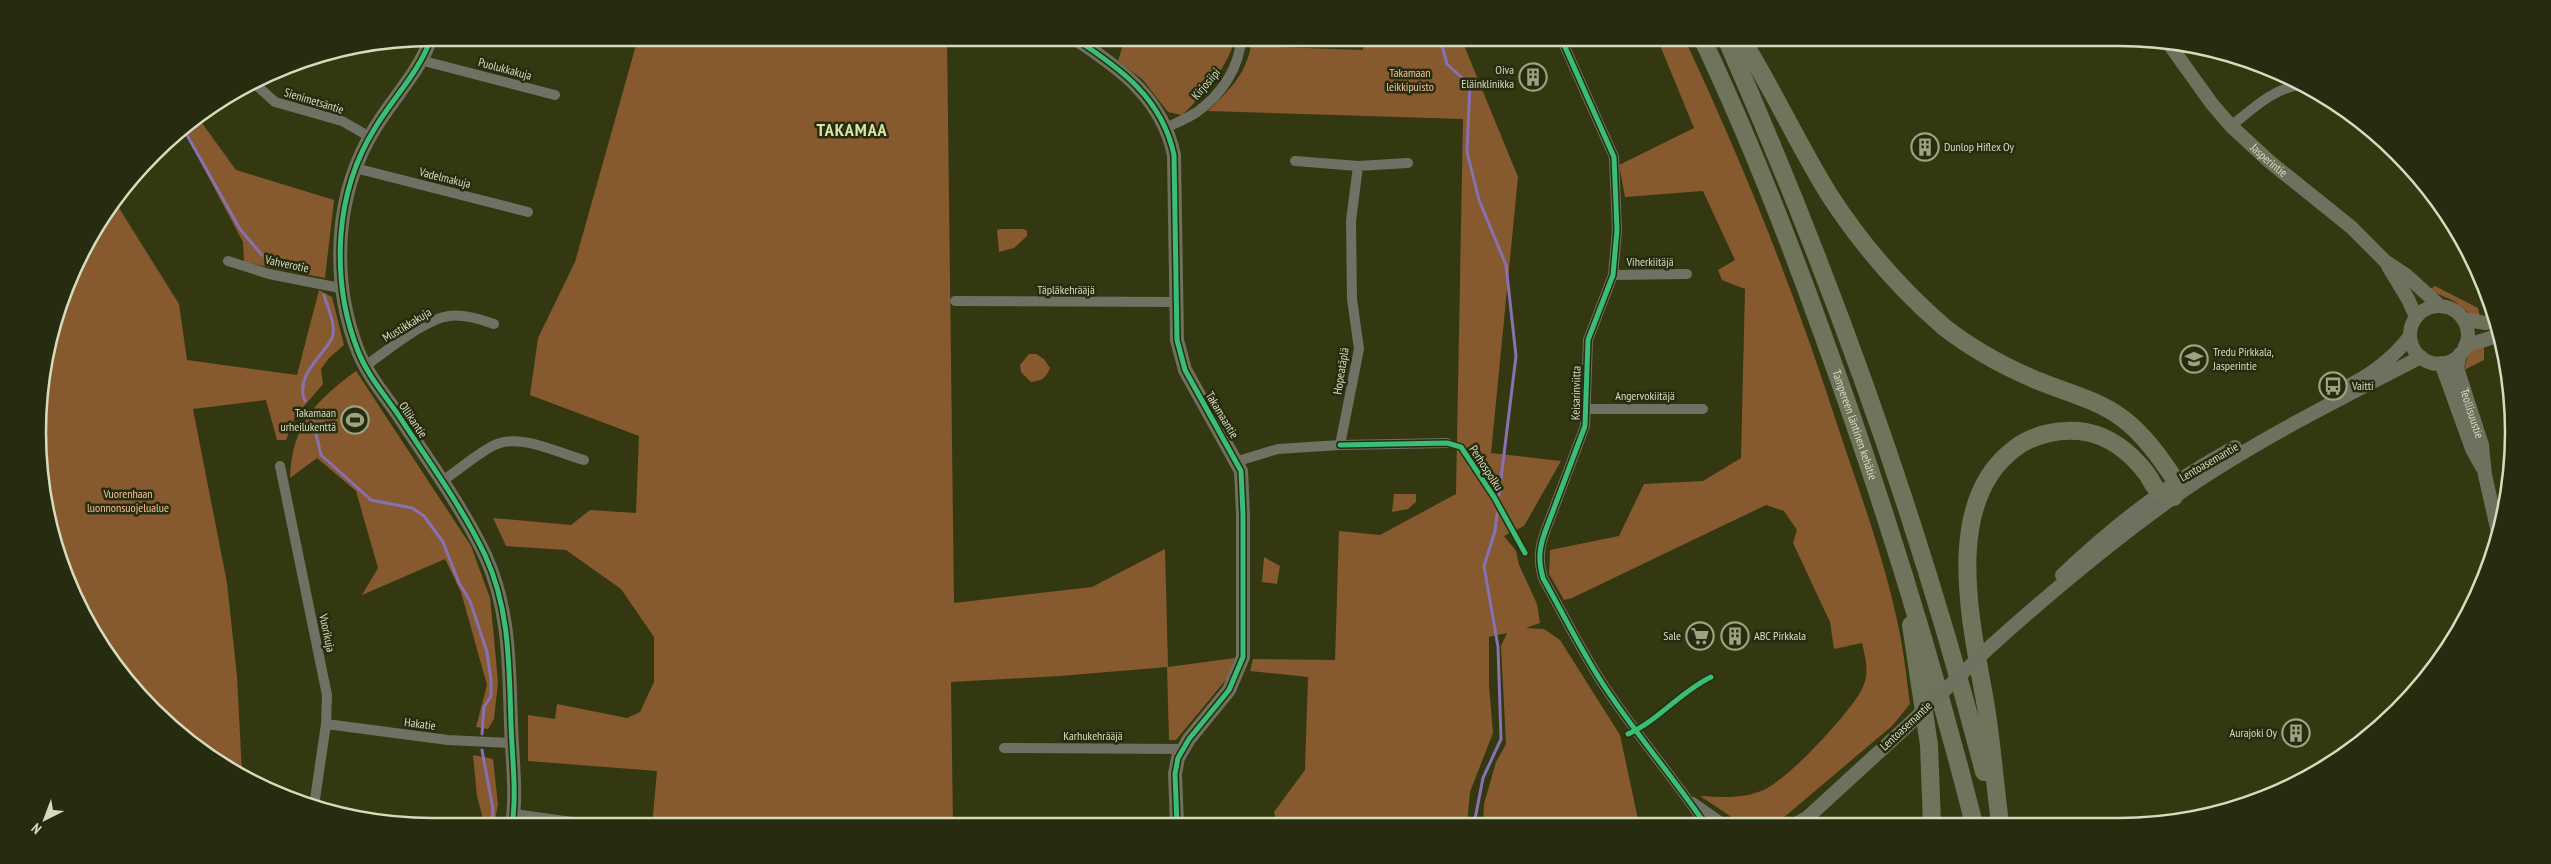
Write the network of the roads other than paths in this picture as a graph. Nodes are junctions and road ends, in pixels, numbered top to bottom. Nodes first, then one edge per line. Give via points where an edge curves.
1 (427, 46) edge
2 (1085, 46) edge
3 (1240, 46) edge
4 (1565, 46) edge
5 (1705, 46) edge
6 (1729, 46) edge
7 (1746, 46) edge
8 (2174, 51) edge
9 (420, 60) junction
10 (2290, 86) edge
11 (259, 87) edge
12 (555, 95) dead end
13 (2231, 126) junction
14 (1166, 128) junction
15 (370, 137) junction
16 (1295, 161) dead end
17 (1408, 163) dead end
18 (1358, 166) junction
19 (355, 168) junction
20 (528, 212) dead end
21 (228, 261) dead end
22 (2385, 261) junction
23 (1687, 274) dead end
24 (1613, 275) junction
25 (340, 288) junction
26 (955, 301) dead end
27 (1176, 302) junction
28 (2440, 306) junction
29 (2416, 317) junction
30 (2463, 319) junction
31 (2489, 323) edge
32 (494, 324) dead end
33 (2410, 336) junction
34 (2493, 338) edge
35 (2463, 350) junction
36 (2421, 357) junction
37 (2441, 363) junction
38 (366, 368) junction
39 (1587, 409) junction
40 (1703, 409) dead end
41 (1447, 443) dead end
42 (1340, 446) junction
43 (584, 460) dead end
44 (1238, 461) junction
45 (280, 466) dead end
46 (2486, 475) junction
47 (442, 482) junction
48 (2170, 490) junction
49 (2495, 517) edge
50 (1902, 562) junction
51 (326, 724) junction
52 (512, 743) junction
53 (1004, 748) dead end
54 (1183, 749) junction
55 (1687, 797) junction
56 (315, 799) edge
57 (513, 818) edge
58 (1176, 818) edge
59 (1701, 818) edge
60 (1716, 818) edge
61 (1806, 818) edge
62 (1932, 818) edge
63 (1972, 818) edge
64 (1997, 818) edge
65 (1998, 818) edge

1 - 9 main road, Ollikantie
2 - 14 main road, Takamaantie via 1127,75 1147,96
3 - 14 street, Kirjosiipi via 1237,62 1227,81 1198,112
4 - 24 street, Keisarinviitta via 1614,157 1617,230
5 - 50 highway, Tampereen läntinen kehätie via 1797,265
6 - 64 highway, Tampereen läntinen kehätie via 1784,173 1865,383 1922,549
7 - 48 highway via 1830,196 1901,287 1945,327 1987,356 2106,408 2123,419 2144,438
8 - 13 main road, Jasperintie
9 - 12 street, Puolukkakuja
9 - 15 main road, Ollikantie
10 - 13 street via 2266,96
11 - 15 street, Sienimetsäntie via 275,102 342,121
13 - 22 main road, Jasperintie via 2351,227
14 - 27 main road, Takamaantie via 1174,155
15 - 19 main road, Ollikantie
16 - 18 street
17 - 18 street
18 - 42 street, Hopeatäplä via 1351,221 1352,299 1359,346 1358,362
19 - 20 street, Vadelmakuja
19 - 25 main road, Ollikantie via 341,233
21 - 25 street, Vahverotie via 269,274
22 - 28 main road, Jasperintie
22 - 29 main road, Jasperintie
23 - 24 street, Viherkiitäjä
24 - 39 street, Keisarinviitta via 1588,340
25 - 38 main road, Ollikantie via 350,328
26 - 27 street, Täpläkehrääjä
27 - 44 main road, Takamaantie via 1177,340 1185,370
28 - 29 main road via 2431,307
28 - 30 main road via 2451,308
29 - 33 main road
30 - 31 main road
30 - 35 main road via 2468,337
32 - 38 street, Mustikkakuja via 471,317 448,316 429,323
33 - 36 main road
33 - 48 main road, Lentoasemantie via 2397,352 2358,381
34 - 35 main road
35 - 37 main road via 2448,362
35 - 46 main road, Teollisuustie via 2457,368 2482,445
36 - 37 main road
36 - 48 main road, Lentoasemantie
37 - 46 main road, Teollisuustie via 2472,449
38 - 47 main road, Ollikantie
39 - 40 street, Angervokiitäjä
39 - 55 street, Keisarinviitta via 1585,426 1539,548 1539,563 1543,578 1600,680
41 - 42 street
42 - 44 street via 1278,449
43 - 47 street via 518,440 505,441 494,444
44 - 54 main road, Takamaantie via 1243,502 1243,657 1228,690
45 - 51 street, Vuorikuja via 328,695
46 - 49 main road, Teollisuustie
47 - 52 main road, Ollikantie via 482,550 499,593 510,669
48 - 61 main road, Lentoasemantie, bridge via 2103,537 2059,578 2026,615
48 - 65 highway via 2125,450 2101,436 2074,431 2046,434 2020,444 1999,462 1982,485 1972,521 1970,624 1986,706
50 - 62 highway via 1929,745
50 - 63 highway, Tampereen läntinen kehätie
51 - 52 street, Hakatie via 448,740
51 - 56 street, Vuorikuja
52 - 57 main road, Ollikantie
53 - 54 street, Karhukehrääjä
54 - 58 main road, Takamaantie via 1175,774
55 - 59 street, Keisarinviitta
55 - 60 street, Keisarinviitta

